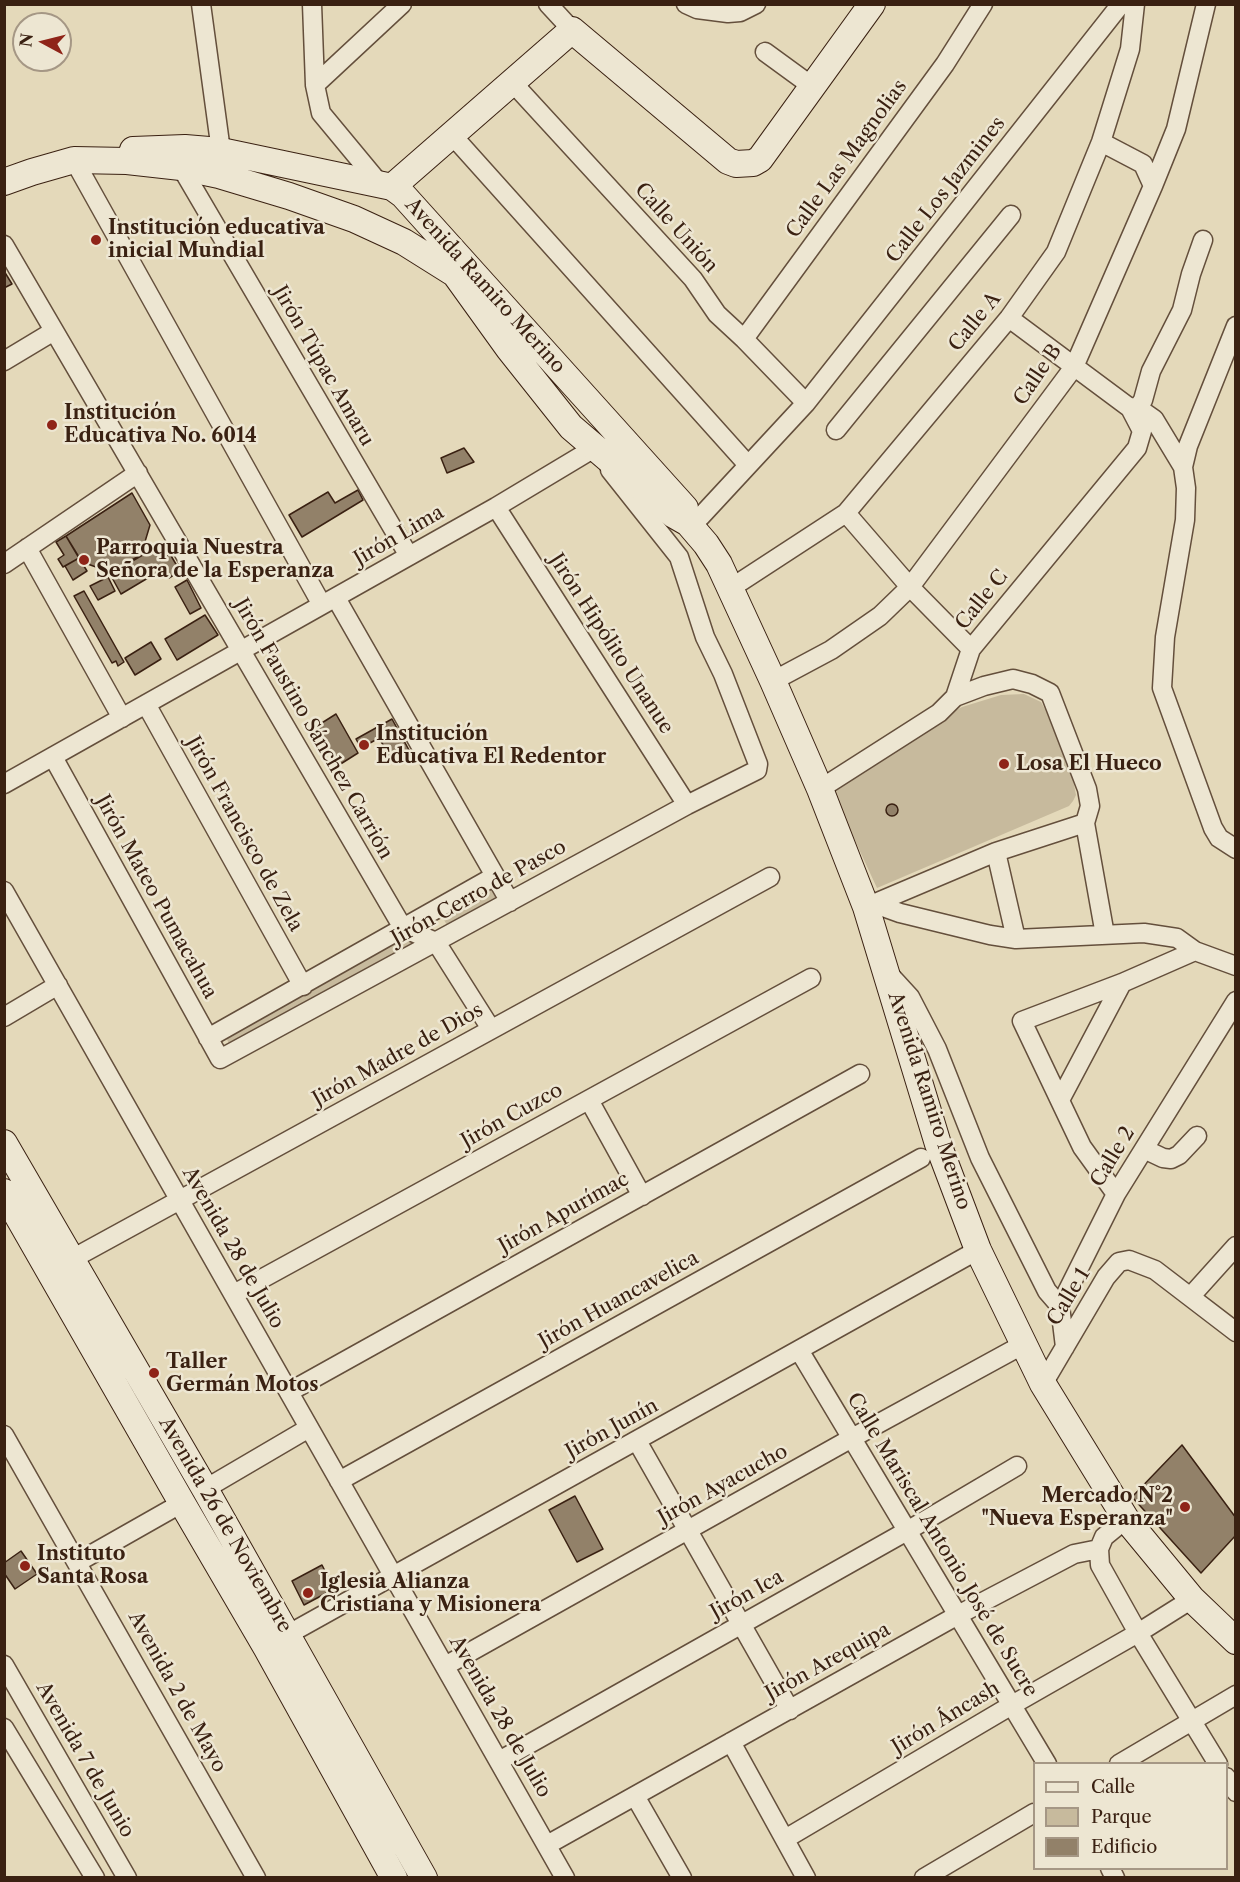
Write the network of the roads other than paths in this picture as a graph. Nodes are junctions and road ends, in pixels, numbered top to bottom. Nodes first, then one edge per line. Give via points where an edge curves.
1 (201, 4) edge
2 (312, 4) edge
3 (402, 4) edge
4 (549, 4) edge
5 (686, 4) edge
6 (756, 4) edge
7 (872, 4) edge
8 (983, 4) edge
9 (1120, 4) edge
10 (1135, 4) edge
11 (1206, 4) edge
12 (572, 30) junction
13 (765, 52) dead end
14 (512, 82) junction
15 (315, 85) junction
16 (813, 87) junction
17 (452, 135) junction
18 (1101, 142) junction
19 (221, 151) junction
20 (74, 160) junction
21 (181, 167) junction
22 (4, 182) edge
23 (386, 185) junction
24 (1153, 186) junction
25 (1011, 214) dead end
26 (1203, 240) dead end
27 (4, 245) edge
28 (1009, 318) junction
29 (1236, 326) edge
30 (54, 330) junction
31 (744, 339) junction
32 (4, 361) edge
33 (1074, 368) junction
34 (806, 404) junction
35 (1130, 408) junction
36 (836, 430) dead end
37 (598, 449) junction
38 (748, 465) junction
39 (1183, 468) junction
40 (138, 473) junction
41 (496, 507) junction
42 (846, 513) junction
43 (689, 525) junction
44 (27, 548) junction
45 (409, 556) junction
46 (4, 564) edge
47 (910, 587) junction
48 (731, 588) junction
49 (329, 602) junction
50 (971, 649) junction
51 (242, 650) junction
52 (773, 681) junction
53 (955, 697) junction
54 (146, 704) junction
55 (122, 717) junction
56 (53, 757) junction
57 (4, 784) edge
58 (820, 789) junction
59 (687, 805) junction
60 (1085, 823) junction
61 (1236, 849) edge
62 (996, 852) junction
63 (495, 876) junction
64 (770, 877) dead end
65 (4, 891) edge
66 (510, 902) junction
67 (871, 905) junction
68 (403, 928) junction
69 (1106, 935) junction
70 (1016, 939) junction
71 (436, 942) junction
72 (1195, 951) junction
73 (1236, 966) edge
74 (888, 973) junction
75 (811, 978) dead end
76 (1122, 983) junction
77 (58, 985) junction
78 (303, 986) junction
79 (1236, 1001) edge
80 (4, 1017) edge
81 (491, 1029) junction
82 (208, 1038) junction
83 (220, 1059) joint
84 (860, 1074) dead end
85 (589, 1100) junction
86 (1060, 1100) junction
87 (1197, 1136) dead end
88 (4, 1143) edge
89 (1144, 1149) junction
90 (921, 1158) dead end
91 (4, 1192) edge
92 (1116, 1194) junction
93 (642, 1196) junction
94 (180, 1200) junction
95 (1236, 1246) edge
96 (978, 1250) junction
97 (72, 1259) junction
98 (56, 1282) junction
99 (234, 1294) junction
100 (1191, 1296) junction
101 (1060, 1306) junction
102 (1236, 1332) edge
103 (1024, 1344) junction
104 (1065, 1347) junction
105 (799, 1350) junction
106 (1043, 1384) junction
107 (289, 1392) junction
108 (309, 1428) junction
109 (4, 1435) edge
110 (852, 1438) junction
111 (637, 1441) junction
112 (1017, 1466) dead end
113 (339, 1481) junction
114 (205, 1489) junction
115 (182, 1503) junction
116 (1126, 1519) junction
117 (688, 1530) junction
118 (907, 1531) junction
119 (1099, 1549) junction
120 (78, 1562) junction
121 (394, 1576) junction
122 (1192, 1599) junction
123 (958, 1615) junction
124 (741, 1624) junction
125 (1138, 1633) junction
126 (277, 1641) junction
127 (1236, 1641) edge
128 (4, 1665) edge
129 (445, 1666) junction
130 (1236, 1695) edge
131 (1012, 1705) junction
132 (789, 1710) junction
133 (1192, 1722) junction
134 (4, 1728) edge
135 (731, 1743) junction
136 (499, 1761) junction
137 (1046, 1762) edge
138 (1122, 1762) edge
139 (1217, 1762) edge
140 (1228, 1779) edge
141 (1236, 1792) edge
142 (635, 1796) junction
143 (1033, 1814) edge
144 (785, 1839) junction
145 (547, 1845) junction
146 (558, 1875) edge
147 (95, 1878) edge
148 (127, 1878) edge
149 (256, 1878) edge
150 (394, 1878) edge
151 (424, 1878) edge
152 (682, 1878) edge
153 (806, 1878) edge
154 (924, 1878) edge

1 - 19 street
2 - 15 street
3 - 15 street
4 - 12 street
5 - 6 street via 728,13
7 - 16 street
8 - 31 street, Calle Las Magnolias via 945,64
9 - 34 street, Calle Los Jazmines
10 - 18 street, Calle A via 1130,49
11 - 24 street, Calle B via 1176,129
12 - 14 street
12 - 16 street via 736,164 760,159
13 - 16 street
14 - 17 street
14 - 31 street, Calle Unión via 693,279 717,314
15 - 23 street via 321,113
17 - 23 street
17 - 38 street
18 - 24 street via 1143,164
18 - 28 street, Calle A via 1056,252
19 - 20 street, Avenida Ramiro Merino via 155,147
19 - 23 street, Avenida Ramiro Merino
20 - 21 street, Avenida Ramiro Merino
20 - 22 street, Avenida Ramiro Merino
20 - 49 street
21 - 37 street, Avenida Ramiro Merino via 289,195 354,219 404,242 450,270 571,427
21 - 45 street, Jirón Túpac Amaru
23 - 43 street, Avenida Ramiro Merino via 403,195 684,506
24 - 33 street, Calle B
25 - 36 street
26 - 35 street via 1182,310 1151,371 1143,400 1139,406
27 - 30 street, Jirón Faustino Sánchez Carrión
28 - 33 street
28 - 42 street, Calle A
29 - 39 street via 1188,446
30 - 32 street
30 - 40 street, Jirón Faustino Sánchez Carrión
31 - 34 street, Calle Unión
33 - 35 street
33 - 47 street, Calle B
34 - 38 street, Calle Los Jazmines
35 - 39 street via 1154,419
35 - 50 street, Calle C via 1142,430 1137,448
37 - 41 street, Jirón Lima
37 - 43 street, Avenida Ramiro Merino
37 - 59 street, Jirón Cerro de Pasco via 608,468 680,557 705,637 758,767
38 - 43 street, Calle Los Jazmines
39 - 61 street via 1185,520 1165,637 1162,688 1213,828 1219,838
40 - 44 street
40 - 51 street, Jirón Faustino Sánchez Carrión
41 - 45 street, Jirón Lima
41 - 59 street, Jirón Hipólito Unanue
42 - 47 street
42 - 48 street, Calle A
43 - 48 street, Avenida Ramiro Merino via 719,564
44 - 46 street
44 - 55 street
45 - 49 street, Jirón Lima
47 - 50 street
47 - 52 street, Calle B via 880,616 831,650
48 - 52 street, Avenida Ramiro Merino
49 - 51 street, Jirón Lima
49 - 63 street
50 - 53 street, Calle C
51 - 54 street, Jirón Lima
51 - 68 street, Jirón Faustino Sánchez Carrión
52 - 58 street, Avenida Ramiro Merino
53 - 58 street, Calle C via 939,713
53 - 60 street via 1013,679 1050,693 1087,789 1090,806
54 - 55 street, Jirón Lima
54 - 78 street, Jirón Francisco de Zela
55 - 56 street, Jirón Lima
56 - 57 street, Jirón Lima
56 - 82 street, Jirón Mateo Pumacahua
58 - 67 street, Avenida Ramiro Merino
59 - 66 street, Jirón Cerro de Pasco
60 - 62 street
60 - 69 street
62 - 67 street
62 - 70 street
63 - 66 street
63 - 68 street, Jirón Cerro de Pasco
64 - 81 street, Jirón Madre de Dios
65 - 77 street, Avenida 28 de Julio
66 - 71 street, Jirón Cerro de Pasco
67 - 70 street
67 - 74 street, Avenida Ramiro Merino
68 - 71 street
68 - 78 street, Jirón Cerro de Pasco
69 - 70 street
69 - 72 street via 1144,933 1178,938
71 - 81 street
71 - 83 street, Jirón Cerro de Pasco
72 - 73 street
72 - 76 street
74 - 96 street, Avenida Ramiro Merino via 938,1144
74 - 101 street via 910,997 937,1049 989,1178 1047,1291
75 - 85 street, Jirón Cuzco
76 - 86 street
76 - 86 street via 1022,1021
77 - 80 street
77 - 94 street, Avenida 28 de Julio
78 - 82 street, Jirón Cerro de Pasco
79 - 89 street, Calle 2
81 - 94 street, Jirón Madre de Dios
82 - 83 street, Jirón Mateo Pumacahua
84 - 93 street, Jirón Apurímac
85 - 93 street
85 - 99 street, Jirón Cuzco
86 - 92 street via 1082,1147
87 - 89 street via 1171,1159
88 - 97 street, Avenida 26 de Noviembre
89 - 92 street, Calle 2
90 - 113 street, Jirón Huancavelica
91 - 98 street, Avenida 26 de Noviembre
92 - 101 street, Calle 2
93 - 107 street, Jirón Apurímac
94 - 97 street, Jirón Madre de Dios
94 - 99 street, Avenida 28 de Julio
95 - 100 street
96 - 103 street, Avenida Ramiro Merino
96 - 105 street, Jirón Junín
97 - 98 street, Jirón Madre de Dios
97 - 114 street, Avenida 26 de Noviembre
98 - 115 street, Avenida 26 de Noviembre
99 - 107 street, Avenida 28 de Julio
100 - 102 street, Calle 1
100 - 104 street, Calle 1 via 1142,1263 1119,1262
101 - 104 street
103 - 106 street, Avenida Ramiro Merino
103 - 110 street, Jirón Ayacucho
104 - 106 street, Calle 1
105 - 110 street, Calle Mariscal Antonio José de Sucre
105 - 111 street, Jirón Junín
106 - 116 street, Avenida Ramiro Merino
107 - 108 street, Avenida 28 de Julio
108 - 113 street, Avenida 28 de Julio
108 - 114 street
109 - 120 street, Avenida 2 de Mayo
110 - 117 street, Jirón Ayacucho
110 - 118 street, Calle Mariscal Antonio José de Sucre
111 - 117 street
111 - 121 street, Jirón Junín
112 - 118 street, Jirón Ica
113 - 121 street, Avenida 28 de Julio
114 - 126 street, Avenida 26 de Noviembre
115 - 120 street
115 - 126 street, Avenida 26 de Noviembre
116 - 119 street via 1104,1537
116 - 122 street, Avenida Ramiro Merino
117 - 124 street
117 - 129 street, Jirón Ayacucho
118 - 123 street, Calle Mariscal Antonio José de Sucre
118 - 124 street, Jirón Ica
119 - 123 street, Jirón Arequipa via 1074,1554
119 - 125 street via 1100,1565
120 - 149 street, Avenida 2 de Mayo
121 - 126 street, Jirón Junín
121 - 129 street, Avenida 28 de Julio
122 - 125 street, Jirón Áncash
122 - 127 street, Avenida Ramiro Merino
123 - 131 street, Calle Mariscal Antonio José de Sucre
123 - 132 street, Jirón Arequipa
124 - 132 street
124 - 136 street, Jirón Ica
125 - 131 street, Jirón Áncash
125 - 133 street
126 - 150 street, Avenida 26 de Noviembre
126 - 151 street, Avenida 26 de Noviembre
128 - 148 street, Avenida 7 de Junio
129 - 136 street, Avenida 28 de Julio
130 - 133 street
131 - 137 street, Calle Mariscal Antonio José de Sucre
131 - 144 street, Jirón Áncash
132 - 135 street, Jirón Arequipa
133 - 138 street
133 - 139 street
134 - 147 street
135 - 142 street, Jirón Arequipa
135 - 144 street
136 - 145 street, Avenida 28 de Julio
140 - 141 street
142 - 145 street, Jirón Arequipa
142 - 152 street
143 - 154 street
144 - 153 street
145 - 146 street, Avenida 28 de Julio

